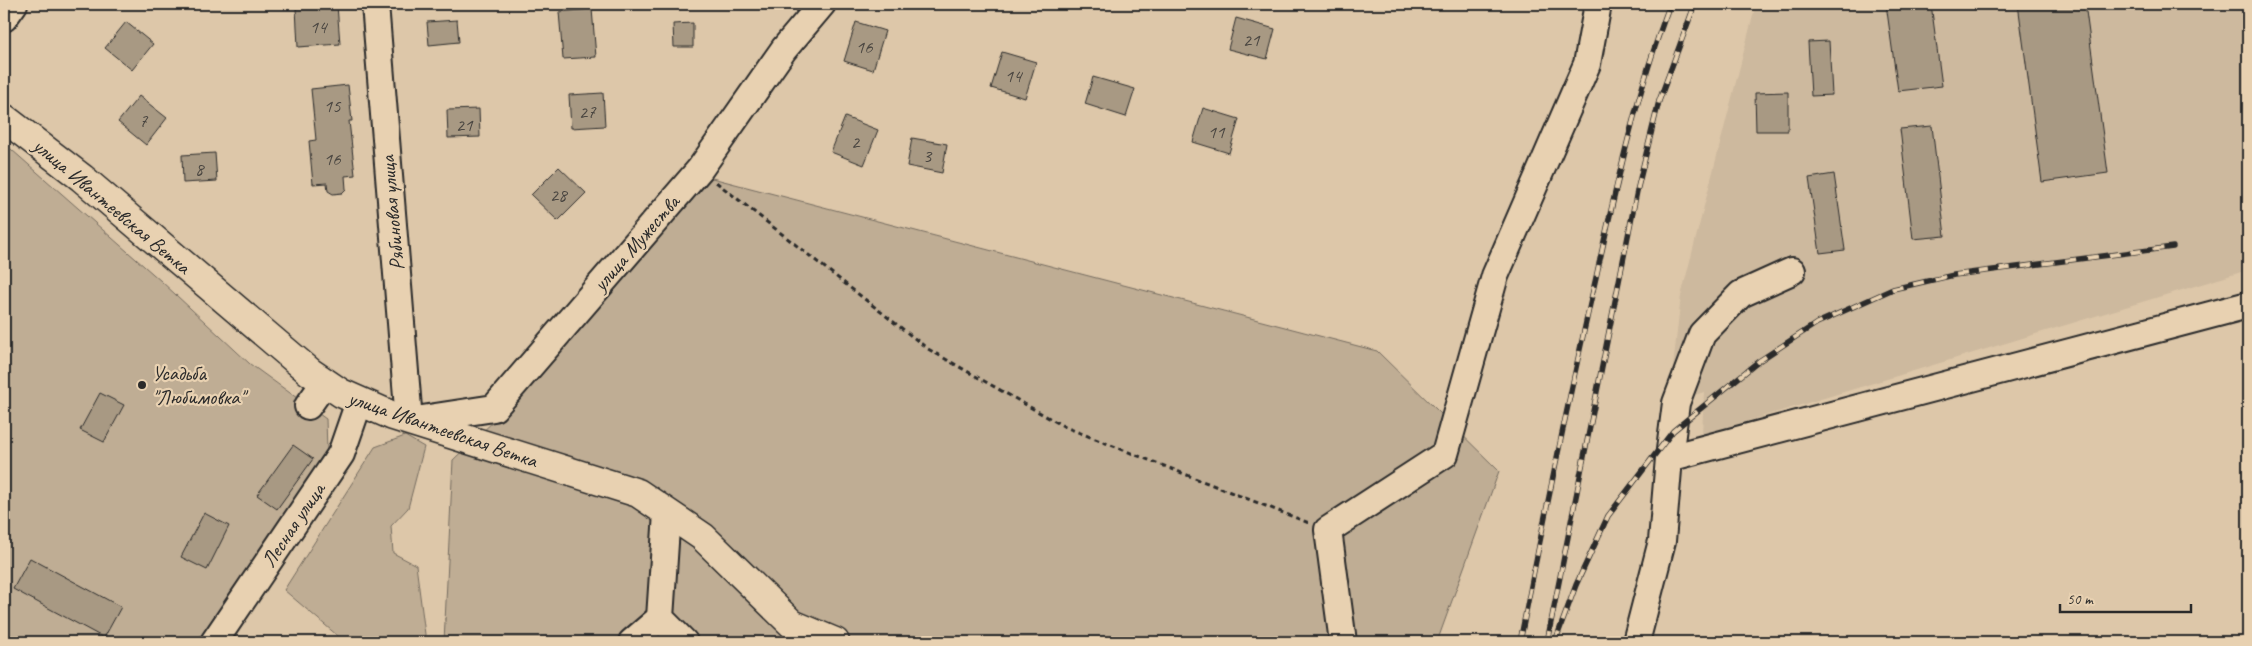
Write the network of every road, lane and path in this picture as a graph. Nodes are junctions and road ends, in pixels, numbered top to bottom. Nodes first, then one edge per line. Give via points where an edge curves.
1 (14, 4) edge
2 (375, 4) edge
3 (822, 4) edge
4 (1598, 4) edge
5 (4, 18) edge
6 (4, 118) edge
7 (700, 169) junction
8 (1792, 271) dead end
9 (2248, 305) edge
10 (325, 382) junction
11 (359, 402) junction
12 (308, 406) dead end
13 (410, 421) junction
14 (1669, 458) junction
15 (667, 513) junction
16 (1328, 530) junction
17 (660, 618) junction
18 (214, 642) edge
19 (632, 642) edge
20 (684, 642) edge
21 (835, 642) edge
22 (1343, 642) edge
23 (1636, 642) edge

1 - 5 street
2 - 13 street, Рябиновая улица
3 - 7 street, улица Мужества via 784,50
4 - 16 street via 1588,64 1495,276 1445,454
6 - 10 main road, улица Ивантеевская Ветка via 82,178
7 - 13 street, улица Мужества via 494,408
7 - 16 path via 928,349 1065,426
8 - 14 street via 1741,294 1702,334 1676,403
9 - 14 street
10 - 11 main road, улица Ивантеевская Ветка
10 - 12 street
11 - 13 main road, улица Ивантеевская Ветка
11 - 18 street, Лесная улица via 341,454
13 - 15 main road, улица Ивантеевская Ветка via 638,493
14 - 23 street via 1662,541
15 - 17 street
15 - 21 main road, улица Ивантеевская Ветка via 703,537 792,624
16 - 22 street
17 - 19 street
17 - 20 street

